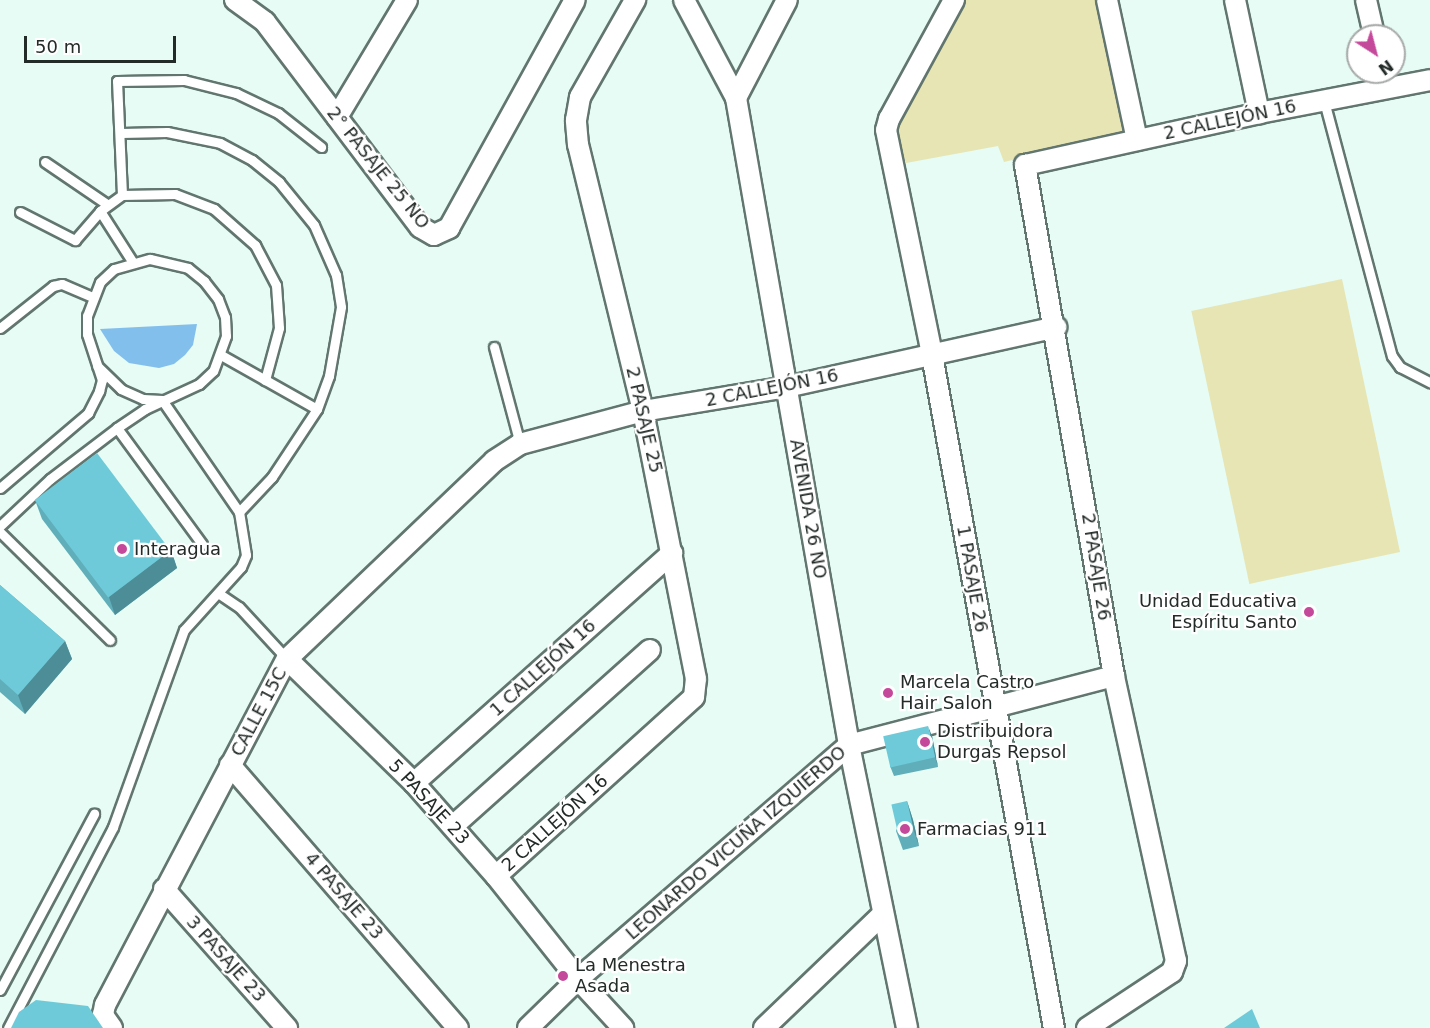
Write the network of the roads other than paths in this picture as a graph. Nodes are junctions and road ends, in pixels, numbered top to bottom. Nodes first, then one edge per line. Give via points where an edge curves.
1 (407, 0) edge
2 (575, 0) edge
3 (635, 0) edge
4 (684, 0) edge
5 (787, 0) edge
6 (954, 0) edge
7 (1107, 0) edge
8 (1235, 0) edge
9 (1366, 0) edge
10 (239, 1) edge
11 (1371, 24) edge
12 (1430, 80) edge
13 (1406, 81) edge
14 (1375, 84) edge
15 (736, 98) junction
16 (1324, 101) junction
17 (1259, 113) junction
18 (337, 117) junction
19 (121, 133) junction
20 (1137, 140) junction
21 (321, 147) dead end
22 (45, 162) dead end
23 (1029, 162) joint
24 (122, 195) junction
25 (104, 208) junction
26 (20, 212) dead end
27 (132, 261) junction
28 (93, 297) junction
29 (1056, 327) junction
30 (0, 328) edge
31 (494, 347) dead end
32 (222, 355) junction
33 (932, 355) junction
34 (97, 366) junction
35 (265, 380) junction
36 (1430, 382) edge
37 (786, 387) junction
38 (162, 400) junction
39 (317, 408) junction
40 (643, 411) junction
41 (117, 428) junction
42 (520, 444) junction
43 (494, 461) joint
44 (0, 488) edge
45 (238, 512) junction
46 (0, 526) edge
47 (0, 532) edge
48 (202, 544) dead end
49 (672, 553) junction
50 (218, 593) junction
51 (111, 640) dead end
52 (650, 650) dead end
53 (287, 659) junction
54 (1114, 676) junction
55 (694, 697) joint
56 (996, 710) junction
57 (849, 745) junction
58 (230, 765) junction
59 (414, 783) junction
60 (94, 814) dead end
61 (453, 826) junction
62 (496, 876) junction
63 (164, 889) junction
64 (882, 915) junction
65 (578, 980) junction
66 (0, 990) edge
67 (108, 1024) edge
68 (8, 1028) edge
69 (288, 1028) edge
70 (458, 1028) edge
71 (528, 1028) edge
72 (623, 1028) edge
73 (764, 1028) edge
74 (906, 1028) edge
75 (1054, 1028) edge
76 (1087, 1028) edge

1 - 18 street
2 - 18 street, 2° PASAJE 25 NO via 449,228 441,234 434,235 420,227
3 - 40 street, 2 PASAJE 25 via 580,97 576,120 578,145
4 - 15 street, AVENIDA 26 NO
5 - 15 street
6 - 33 street, 1 PASAJE 26 via 886,130
7 - 20 street
8 - 17 street
9 - 11 street
10 - 18 street, 2° PASAJE 25 NO via 266,22
12 - 13 street, 2 CALLEJÓN 16
14 - 16 street, 2 CALLEJÓN 16
15 - 37 street, AVENIDA 26 NO
16 - 17 street, 2 CALLEJÓN 16
16 - 36 lane via 1392,356 1400,367
17 - 20 street, 2 CALLEJÓN 16
19 - 21 lane via 117,81 184,80 258,102
19 - 24 lane via 118,152
19 - 39 lane via 167,132 236,151 279,182 314,225 332,260 341,307 329,376
20 - 23 street, 2 CALLEJÓN 16
22 - 25 lane
23 - 29 street, 2 PASAJE 26 via 1025,168
24 - 25 lane
24 - 35 lane via 154,192 195,198 232,222 255,245 271,272 279,314
25 - 26 lane via 75,240
25 - 27 lane
27 - 28 lane via 114,269
27 - 32 lane via 169,261 188,268 204,281 218,299 225,317
28 - 30 lane via 62,284 53,286
28 - 34 lane via 87,334
29 - 33 street, 2 CALLEJÓN 16
29 - 54 street, 2 PASAJE 26
31 - 42 lane
32 - 35 lane
32 - 38 lane via 199,384
33 - 37 street, 2 CALLEJÓN 16
33 - 56 street, 1 PASAJE 26
34 - 38 lane via 121,389 143,399
34 - 44 lane via 102,380 88,413
35 - 39 lane
37 - 40 street, 2 CALLEJÓN 16
37 - 57 street, AVENIDA 26 NO
38 - 41 lane
38 - 45 lane
39 - 45 lane via 272,477
40 - 42 street, 2 CALLEJÓN 16
40 - 49 street, 2 PASAJE 25
41 - 46 lane via 51,479
41 - 48 lane
42 - 43 street, 2 CALLEJÓN 16
43 - 53 street, CALLE 15C
45 - 50 lane via 246,555 241,567
47 - 51 lane
49 - 55 street, 2 PASAJE 25 via 696,679
49 - 59 street, 1 CALLEJÓN 16
50 - 53 lane, 5 PASAJE 23 via 239,607
50 - 68 lane via 184,630 113,826
52 - 61 street
53 - 58 street, CALLE 15C
53 - 59 street, 5 PASAJE 23
54 - 56 street, LEONARDO VICUÑA IZQUIERDO
54 - 76 street, 2 PASAJE 26 via 1176,962 1172,972
55 - 62 street, 2 CALLEJÓN 16
56 - 57 street, LEONARDO VICUÑA IZQUIERDO
56 - 75 street, 1 PASAJE 26
57 - 64 street, AVENIDA 26 NO
57 - 65 street, LEONARDO VICUÑA IZQUIERDO
58 - 63 street, CALLE 15C
58 - 70 street, 4 PASAJE 23
59 - 61 street, 5 PASAJE 23
60 - 66 lane
61 - 62 street, 5 PASAJE 23
62 - 65 street, 5 PASAJE 23
63 - 67 street, CALLE 15C via 105,1005
63 - 69 street, 3 PASAJE 23
64 - 73 street
64 - 74 street, AVENIDA 26 NO
65 - 71 street, LEONARDO VICUÑA IZQUIERDO
65 - 72 street, 5 PASAJE 23

